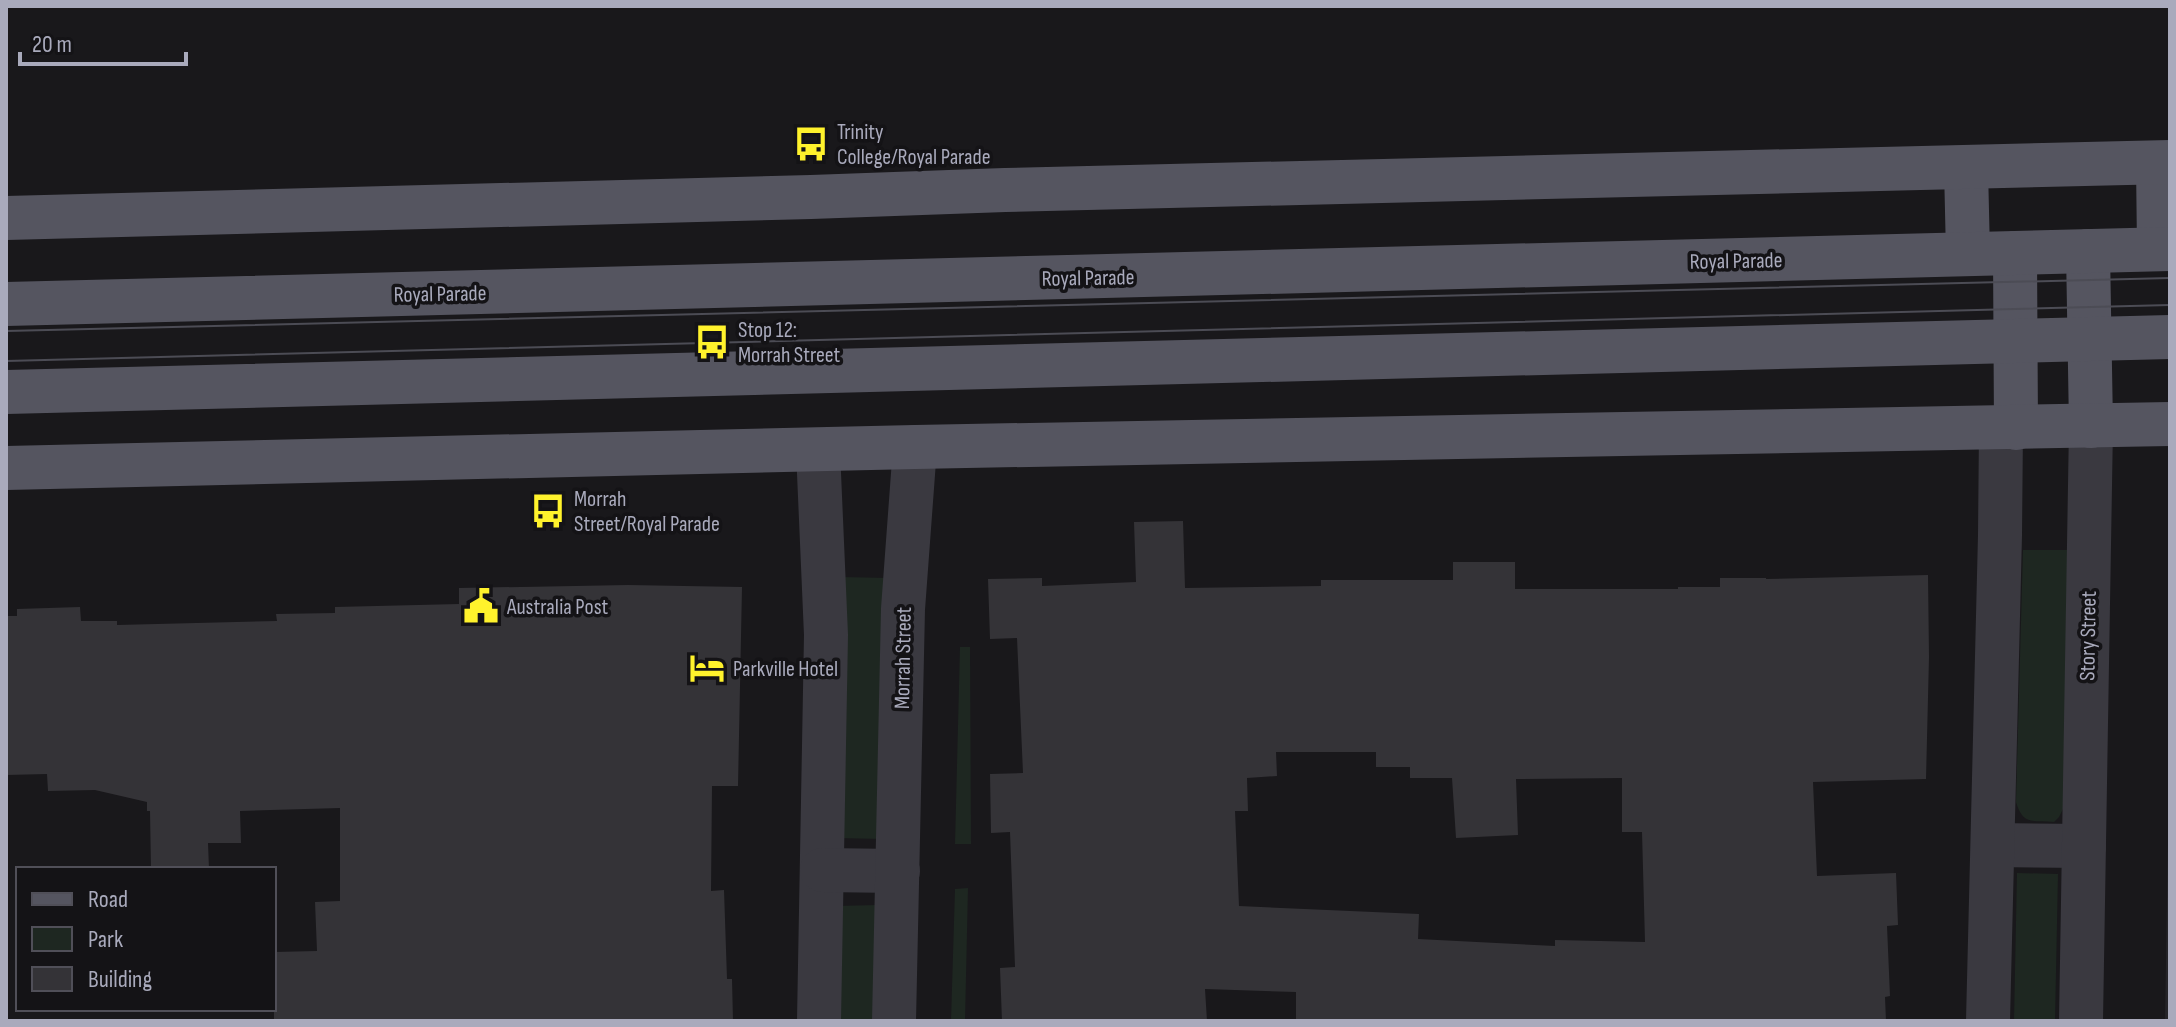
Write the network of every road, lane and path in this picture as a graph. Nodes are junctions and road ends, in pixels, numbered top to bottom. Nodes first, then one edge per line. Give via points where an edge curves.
1 (2164, 162) edge
2 (1966, 168) junction
3 (6, 218) edge
4 (2165, 249) edge
5 (2088, 251) junction
6 (2015, 253) junction
7 (1968, 254) junction
8 (6, 304) edge
9 (2170, 337) edge
10 (2090, 339) junction
11 (2015, 341) junction
12 (6, 392) edge
13 (2170, 424) edge
14 (2091, 426) junction
15 (2008, 428) junction
16 (915, 447) junction
17 (818, 450) junction
18 (6, 468) edge
19 (1993, 845) junction
20 (2084, 846) junction
21 (822, 870) junction
22 (898, 871) junction
23 (819, 1021) edge
24 (894, 1021) edge
25 (1988, 1021) edge
26 (2081, 1021) edge

1 - 2 main road
1 - 4 main road
2 - 3 main road
2 - 7 main road
4 - 5 main road, Royal Parade
5 - 6 main road, Royal Parade
5 - 10 main road
6 - 7 main road, Royal Parade
6 - 11 main road
7 - 8 main road, Royal Parade
9 - 10 main road
10 - 11 main road
10 - 14 main road
11 - 12 main road
11 - 15 main road
13 - 14 main road
14 - 15 main road
14 - 20 street, Story Street
15 - 16 main road
15 - 19 street
16 - 17 main road
16 - 22 street, Morrah Street via 903,609
17 - 18 main road
17 - 21 street via 826,635
19 - 20 street
19 - 25 street
20 - 26 street, Story Street
21 - 22 street
21 - 23 street
22 - 24 street, Morrah Street

